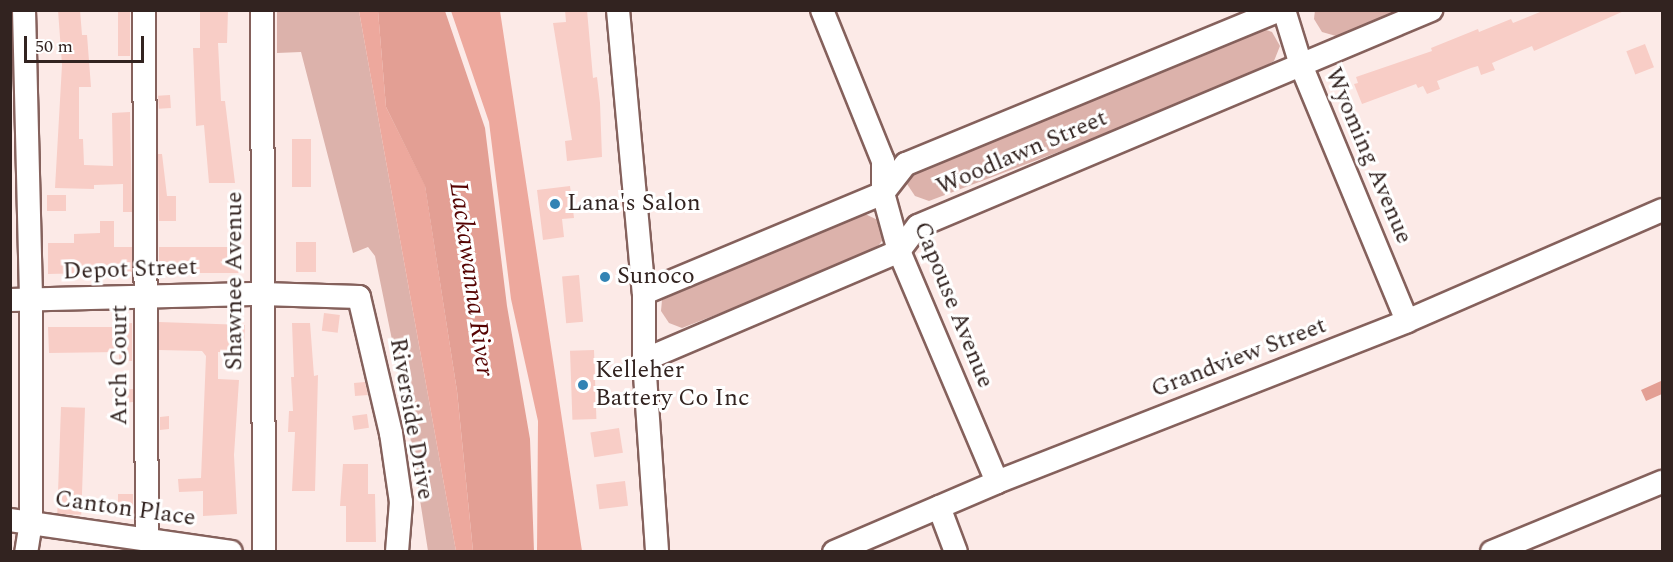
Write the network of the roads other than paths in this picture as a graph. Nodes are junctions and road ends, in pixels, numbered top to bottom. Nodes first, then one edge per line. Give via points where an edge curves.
1 (24, 10) edge
2 (144, 10) edge
3 (262, 10) edge
4 (618, 10) edge
5 (822, 10) edge
6 (1282, 10) edge
7 (1431, 10) edge
8 (1301, 65) junction
9 (883, 193) junction
10 (1662, 210) edge
11 (899, 251) junction
12 (644, 293) junction
13 (262, 294) junction
14 (147, 296) junction
15 (359, 297) joint
16 (21, 300) edge
17 (1407, 321) junction
18 (644, 360) junction
19 (997, 482) junction
20 (1662, 482) edge
21 (939, 507) junction
22 (21, 521) edge
23 (147, 540) junction
24 (26, 552) edge
25 (231, 552) edge
26 (264, 552) edge
27 (397, 552) edge
28 (657, 552) edge
29 (834, 552) edge
30 (956, 552) edge
31 (1492, 552) edge

1 - 16 street
2 - 14 street, Arch Court
3 - 13 street, Shawnee Avenue
4 - 12 street
5 - 9 street, Capouse Avenue via 883,161
6 - 8 street, Wyoming Avenue
6 - 9 street, Woodlawn Street via 906,164
7 - 8 street, Woodlawn Street
8 - 11 street, Woodlawn Street via 918,226
8 - 17 street, Wyoming Avenue
9 - 11 street, Capouse Avenue
9 - 12 street, Woodlawn Street
10 - 17 street, Grandview Street
11 - 18 street, Woodlawn Street
11 - 19 street, Capouse Avenue
12 - 18 street
13 - 14 street, Depot Street
13 - 15 street, Depot Street
13 - 26 street, Shawnee Avenue
14 - 16 street, Depot Street
14 - 23 street, Arch Court
15 - 27 street, Riverside Drive via 391,433 401,502
16 - 22 street
17 - 19 street, Grandview Street
18 - 28 street
19 - 21 street, Grandview Street
20 - 31 street
21 - 29 street, Grandview Street
21 - 30 street
22 - 23 street, Canton Place
22 - 24 street
23 - 25 street, Canton Place

